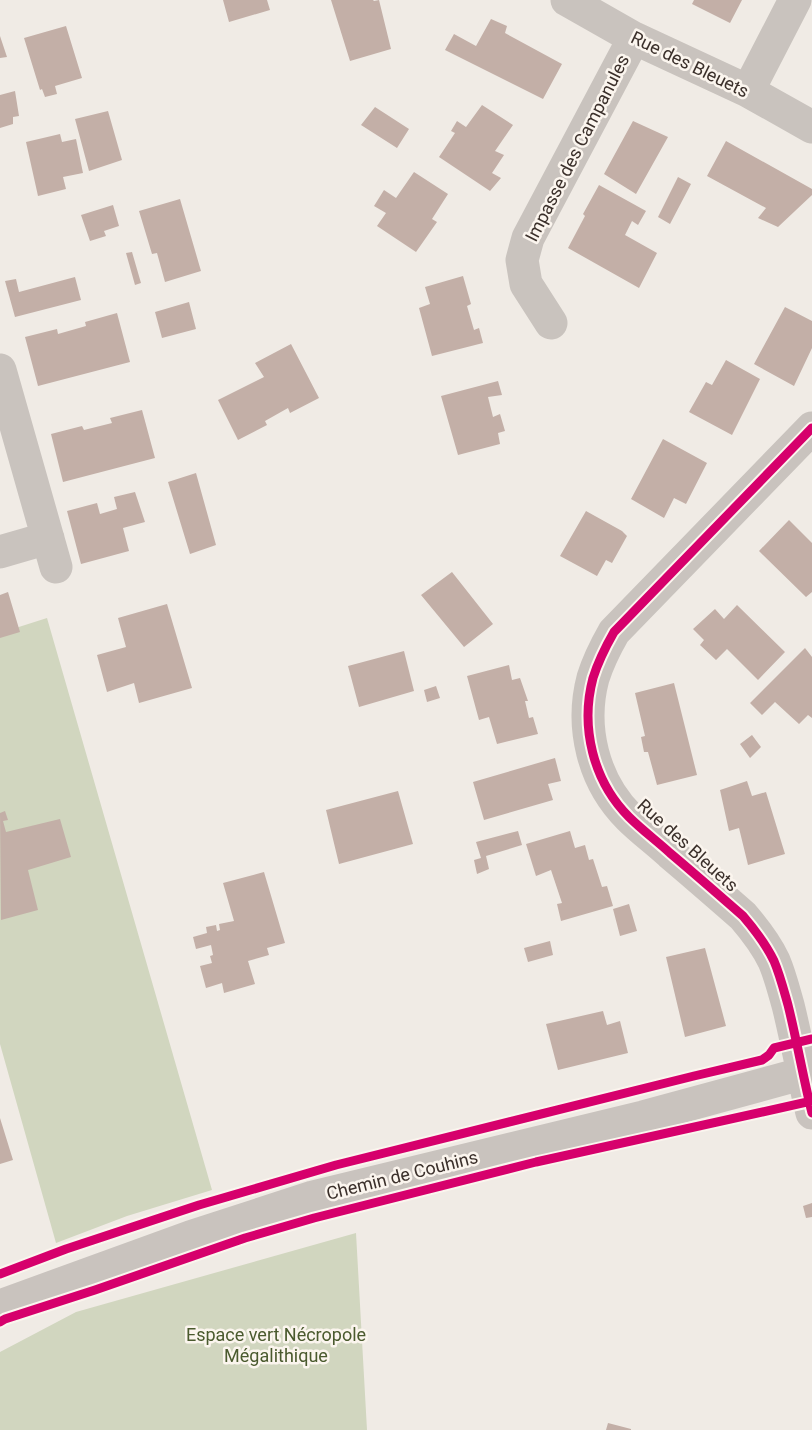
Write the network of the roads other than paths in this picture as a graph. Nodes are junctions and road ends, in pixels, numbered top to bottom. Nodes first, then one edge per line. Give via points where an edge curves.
1 (567, 0) edge
2 (795, 0) edge
3 (634, 38) junction
4 (748, 91) junction
5 (812, 127) edge
6 (551, 323) dead end
7 (0, 370) edge
8 (806, 448) edge
9 (0, 552) edge
10 (807, 1072) edge
11 (812, 1113) edge
12 (0, 1306) edge

1 - 3 street, Rue des Bleuets
2 - 4 street
3 - 4 street, Rue des Bleuets
3 - 6 street, Impasse des Campanules via 528,238 522,260 526,284
4 - 5 street, Rue des Bleuets
7 - 9 street via 52,552
8 - 10 street, Rue des Bleuets via 614,632 593,678 589,737 595,766 628,816 743,916 758,934 775,963
10 - 11 street, Rue des Bleuets
10 - 12 street, Chemin de Couhins via 643,1117 313,1197

